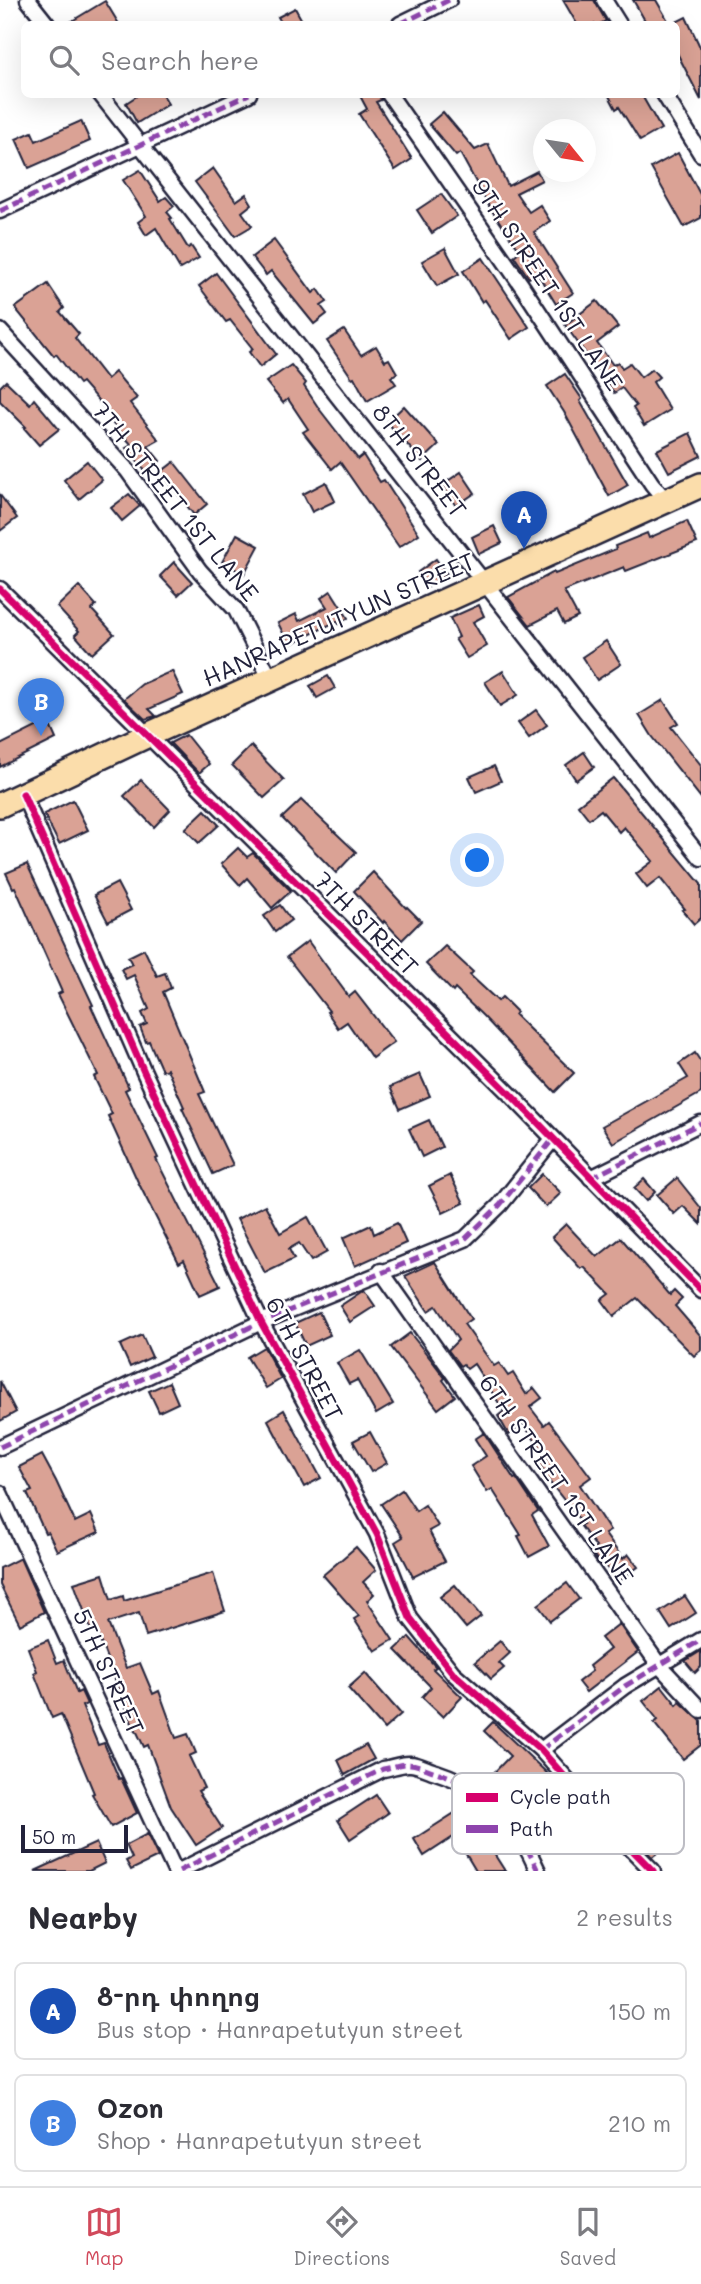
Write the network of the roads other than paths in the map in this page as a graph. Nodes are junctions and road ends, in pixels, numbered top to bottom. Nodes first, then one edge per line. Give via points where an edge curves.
1 (28, 0) edge
2 (449, 0) edge
3 (604, 0) edge
4 (45, 21) edge
5 (406, 21) edge
6 (618, 21) edge
7 (103, 98) edge
8 (240, 98) edge
9 (393, 98) edge
10 (666, 98) edge
11 (138, 145) junction
12 (701, 154) edge
13 (0, 211) edge
14 (0, 331) edge
15 (701, 485) edge
16 (666, 501) junction
17 (486, 583) junction
18 (0, 589) edge
19 (271, 680) junction
20 (148, 736) junction
21 (23, 794) junction
22 (0, 805) edge
23 (701, 858) edge
24 (701, 1123) edge
25 (553, 1139) junction
26 (591, 1178) junction
27 (381, 1271) junction
28 (701, 1290) edge
29 (261, 1322) junction
30 (0, 1447) edge
31 (0, 1493) edge
32 (701, 1640) edge
33 (659, 1665) junction
34 (701, 1710) edge
35 (541, 1750) junction
36 (561, 1773) edge
37 (452, 1778) edge
38 (530, 1854) edge
39 (636, 1854) edge
40 (177, 1871) edge
41 (538, 1871) edge
42 (653, 1871) edge

1 - 4 street
2 - 5 street
3 - 6 street
7 - 11 street, 8TH STREET
8 - 11 street
9 - 16 street, 9TH STREET 1ST LANE
10 - 12 street
11 - 13 street
11 - 17 street, 8TH STREET
14 - 19 street, 7TH STREET 1ST LANE via 127,470 200,571 236,610
15 - 16 main road, HANRAPETUTYUN STREET
16 - 17 main road, HANRAPETUTYUN STREET
17 - 19 main road, HANRAPETUTYUN STREET
17 - 23 street, 8TH STREET
18 - 20 street, 7TH STREET
19 - 20 main road, HANRAPETUTYUN STREET
20 - 21 main road, HANRAPETUTYUN STREET
20 - 25 street, 7TH STREET
21 - 22 main road, HANRAPETUTYUN STREET
21 - 29 street, 6TH STREET via 144,1072
24 - 26 street
25 - 26 street, 7TH STREET
25 - 27 street via 500,1205 465,1238
26 - 28 street, 7TH STREET
27 - 29 street
27 - 33 street, 6TH STREET 1ST LANE
29 - 30 street
29 - 35 street, 6TH STREET via 377,1534 410,1618 453,1673
31 - 40 street, 5TH STREET
32 - 33 street
33 - 34 street, 6TH STREET 1ST LANE
33 - 35 street
35 - 36 street, 6TH STREET
37 - 40 street via 410,1764 383,1769
38 - 41 street
39 - 42 street, 6TH STREET

